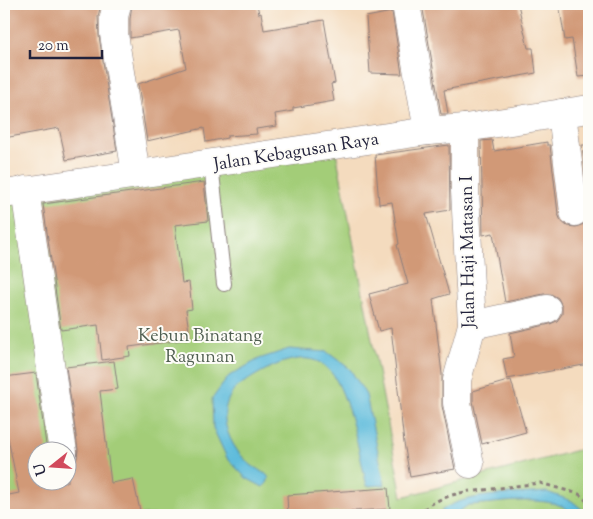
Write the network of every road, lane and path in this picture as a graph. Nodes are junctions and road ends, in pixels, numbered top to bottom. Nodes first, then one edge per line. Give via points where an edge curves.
1 (117, 4) edge
2 (406, 4) edge
3 (589, 109) edge
4 (562, 113) junction
5 (465, 128) junction
6 (428, 131) junction
7 (211, 164) junction
8 (136, 174) junction
9 (14, 192) edge
10 (574, 212) dead end
11 (224, 284) dead end
12 (547, 309) dead end
13 (472, 324) junction
14 (61, 442) edge
15 (470, 464) dead end
16 (589, 503) edge
17 (418, 515) edge

1 - 8 street via 114,34
2 - 6 street
3 - 4 street, Jalan Kebagusan Raya
4 - 5 street, Jalan Kebagusan Raya
4 - 10 street
5 - 6 street, Jalan Kebagusan Raya
5 - 13 street, Jalan Haji Matasan I
6 - 7 street, Jalan Kebagusan Raya
7 - 8 street, Jalan Kebagusan Raya
7 - 11 lane
8 - 9 street, Jalan Kebagusan Raya
9 - 14 street
12 - 13 street
13 - 15 street, Jalan Haji Matasan I via 456,380 460,424
16 - 17 path via 579,494 540,483 457,493 426,506

